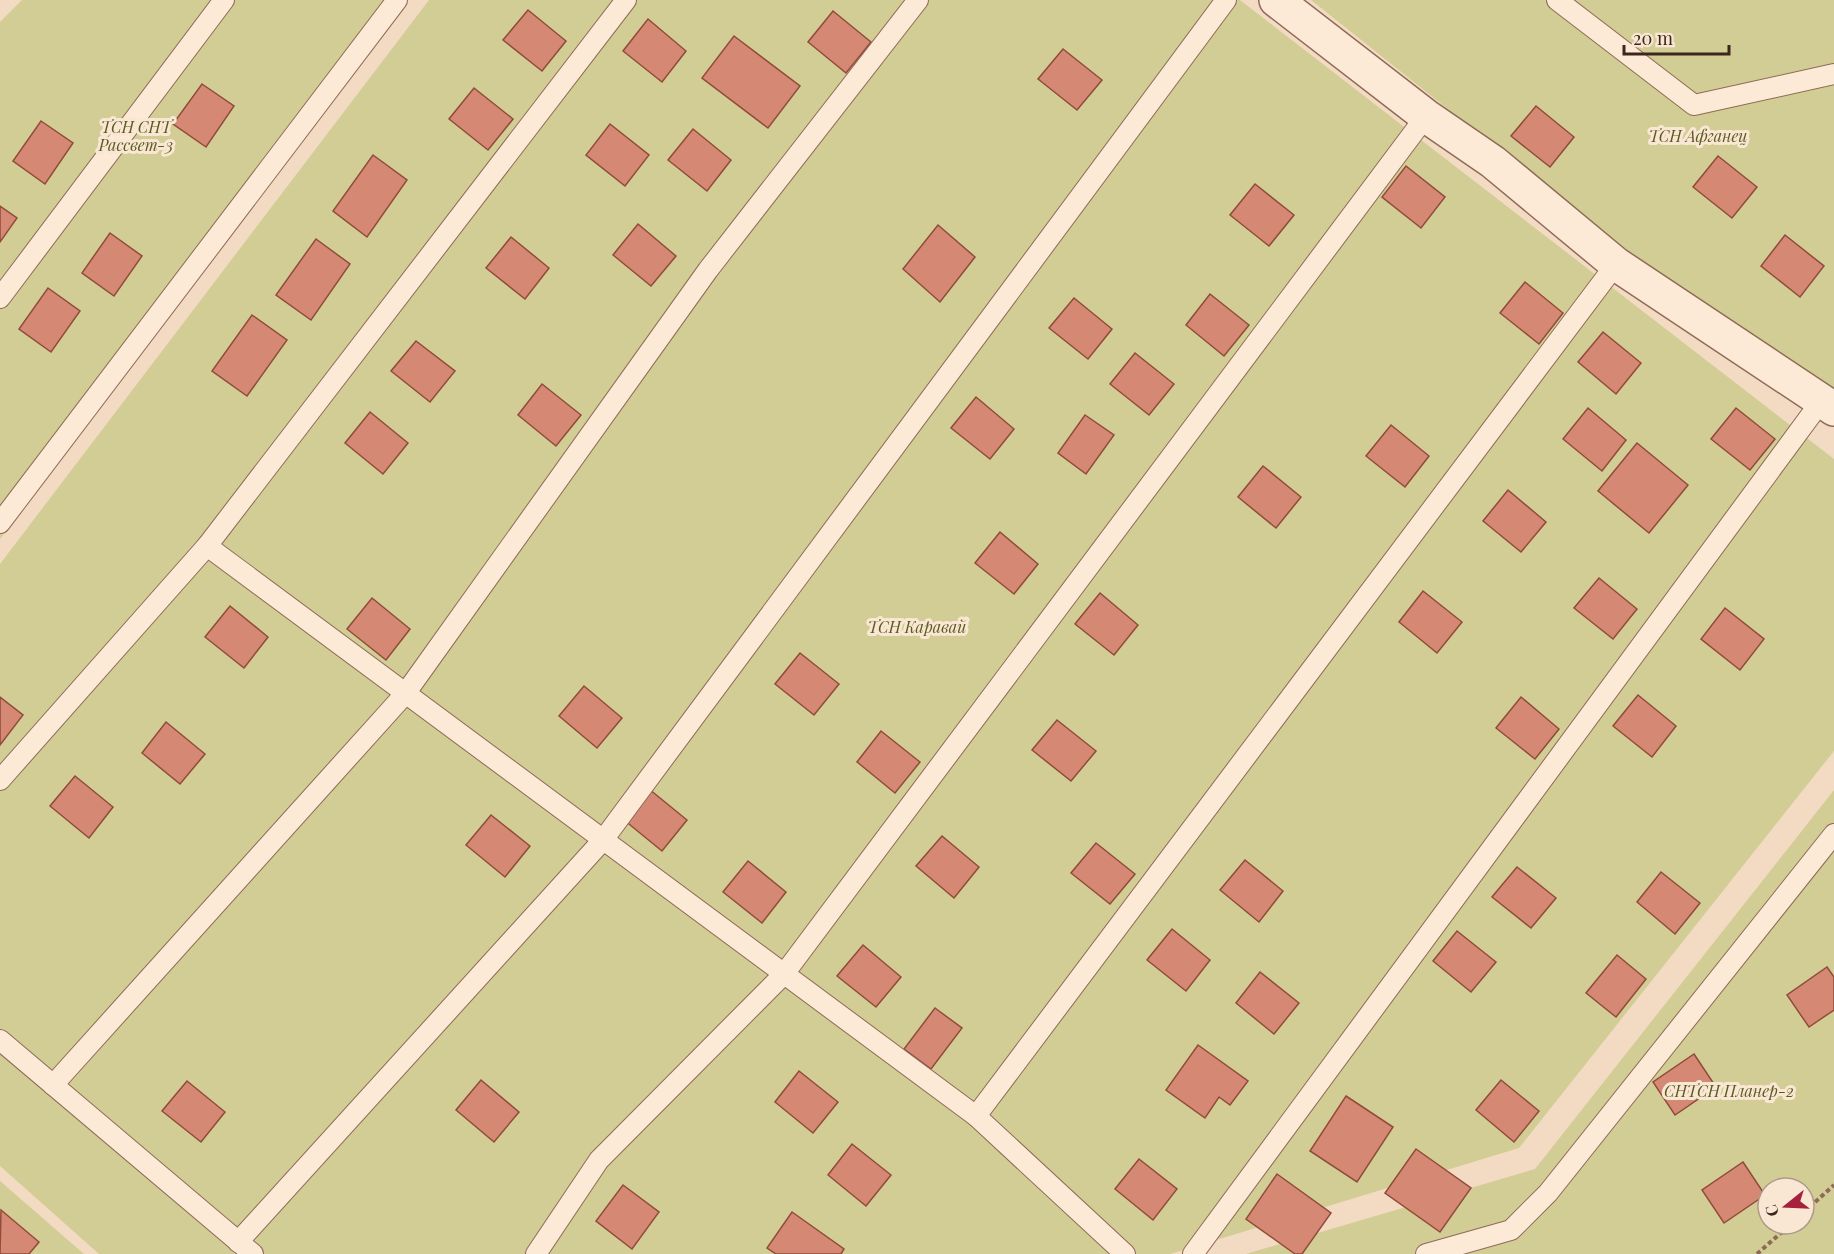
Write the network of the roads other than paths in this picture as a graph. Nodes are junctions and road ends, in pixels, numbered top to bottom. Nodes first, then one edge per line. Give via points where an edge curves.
1 (224, 0) edge
2 (397, 0) edge
3 (626, 0) edge
4 (918, 0) edge
5 (1227, 0) edge
6 (1276, 0) edge
7 (1557, 0) edge
8 (1834, 75) edge
9 (1426, 116) junction
10 (1616, 264) junction
11 (0, 298) edge
12 (1828, 405) edge
13 (0, 523) edge
14 (207, 546) junction
15 (405, 694) junction
16 (0, 780) edge
17 (1834, 834) edge
18 (603, 840) junction
19 (784, 974) junction
20 (0, 1041) edge
21 (52, 1085) junction
22 (976, 1116) junction
23 (245, 1248) edge
24 (536, 1254) edge
25 (1125, 1254) edge
26 (1193, 1254) edge
27 (1426, 1254) edge

1 - 11 lane
2 - 13 lane
3 - 14 lane
4 - 15 lane via 708,270
5 - 18 lane
6 - 9 street
7 - 8 lane via 1694,105
9 - 10 street via 1493,162
9 - 19 lane
10 - 12 street
10 - 22 lane
12 - 26 lane
14 - 15 lane
14 - 16 lane
15 - 18 lane
15 - 21 lane
17 - 27 lane via 1548,1193 1510,1230
18 - 19 lane
18 - 23 lane
19 - 22 lane
19 - 24 lane via 599,1160
20 - 21 lane
21 - 23 lane
22 - 25 lane

